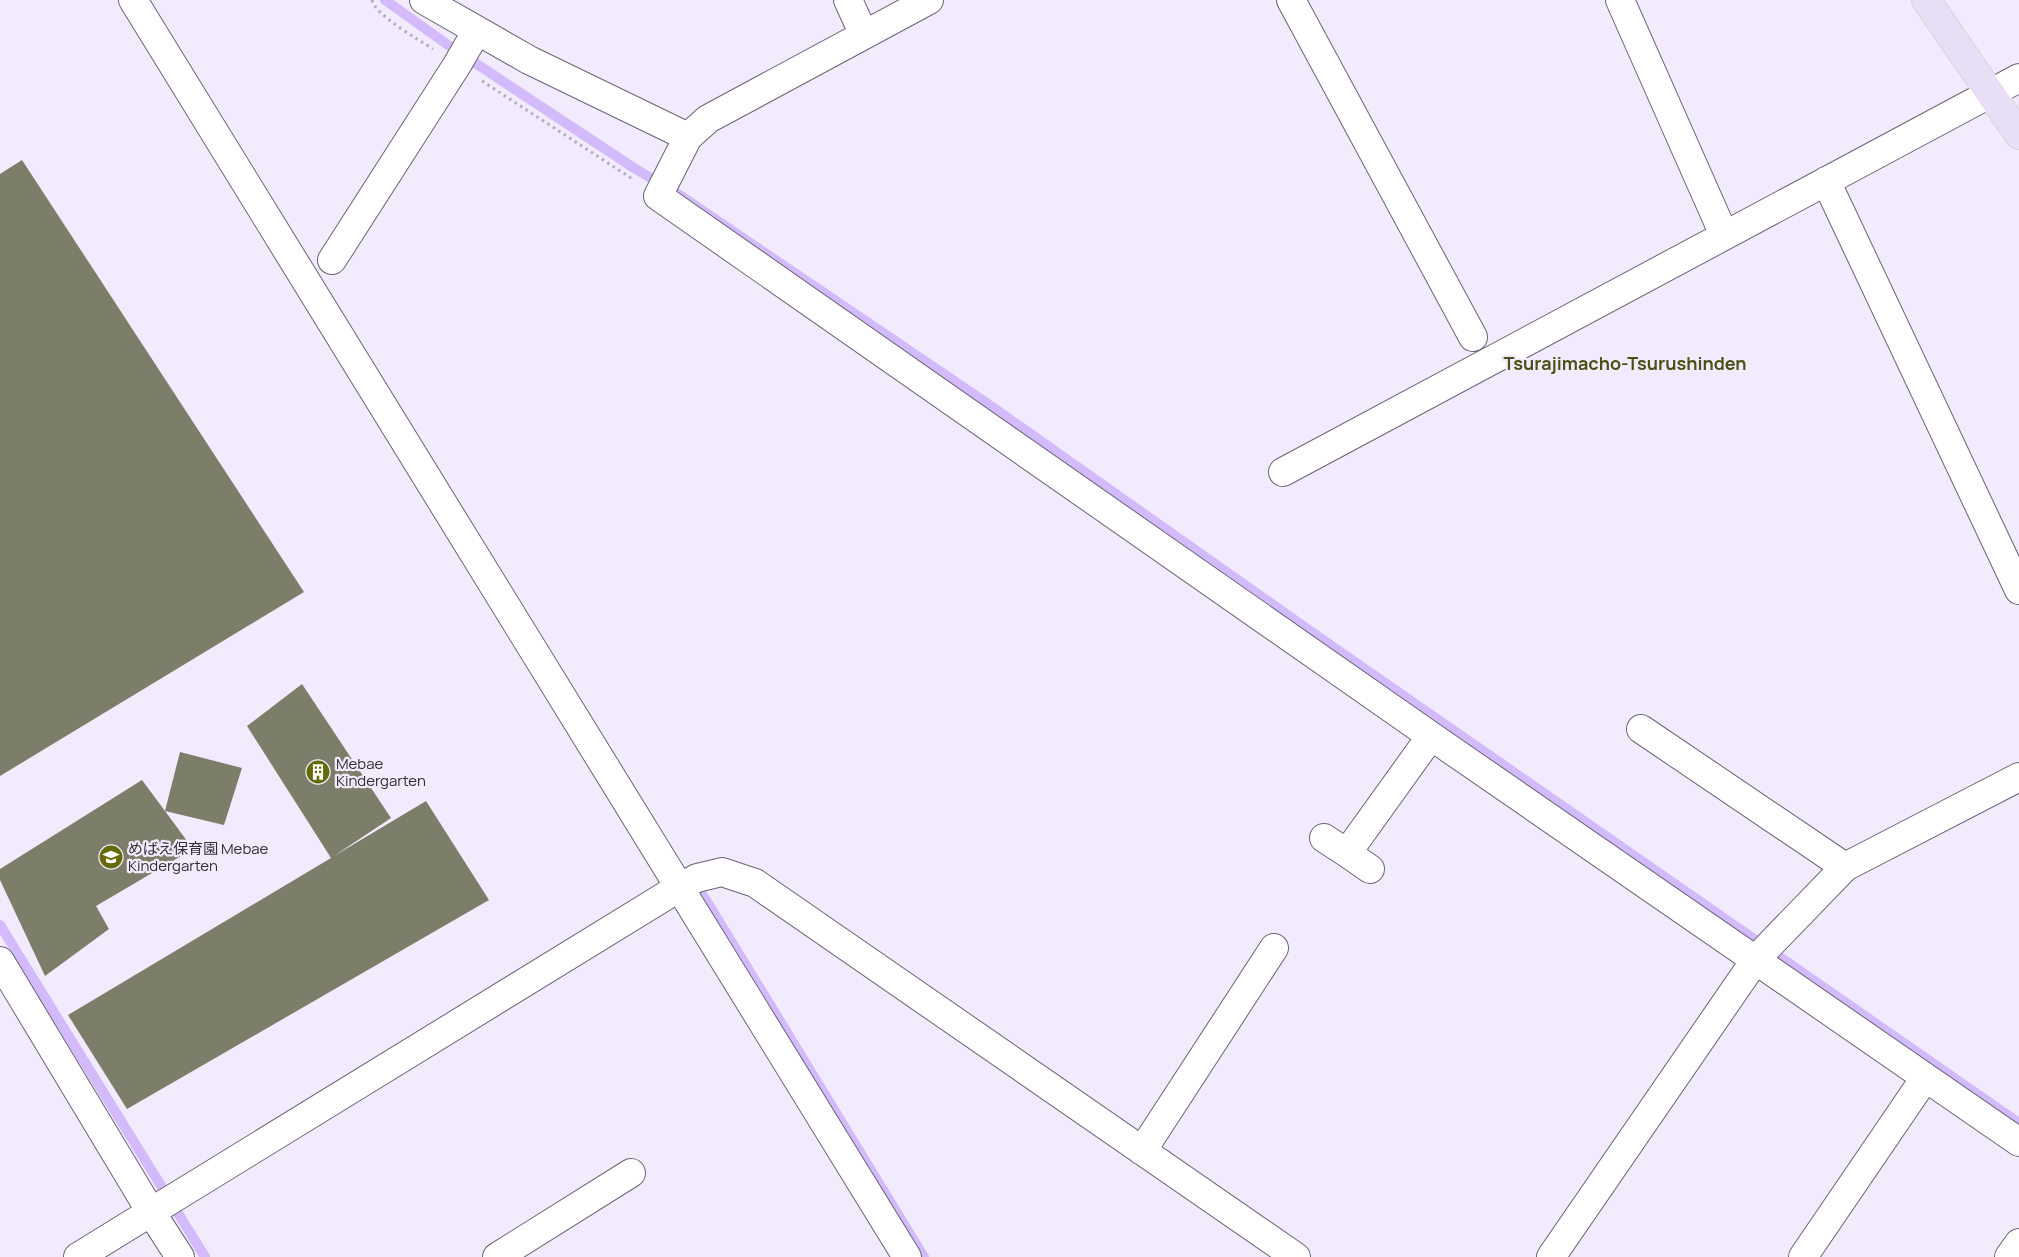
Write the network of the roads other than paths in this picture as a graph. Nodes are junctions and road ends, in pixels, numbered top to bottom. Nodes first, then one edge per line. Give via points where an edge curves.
1 (133, 0) edge
2 (424, 0) edge
3 (848, 0) edge
4 (929, 0) edge
5 (1291, 0) edge
6 (1620, 0) edge
7 (1926, 0) edge
8 (864, 35) junction
9 (465, 52) junction
10 (2019, 78) edge
11 (1990, 94) junction
12 (2019, 135) edge
13 (688, 137) junction
14 (1826, 181) junction
15 (1724, 235) junction
16 (332, 260) dead end
17 (1472, 337) dead end
18 (1283, 472) dead end
19 (2019, 590) edge
20 (1640, 729) dead end
21 (1431, 736) junction
22 (2019, 777) edge
23 (1324, 838) dead end
24 (1347, 853) junction
25 (1846, 867) junction
26 (1370, 869) dead end
27 (687, 883) junction
28 (1274, 948) dead end
29 (1764, 951) junction
30 (0, 961) edge
31 (1925, 1078) junction
32 (2019, 1142) edge
33 (1142, 1151) junction
34 (631, 1173) dead end
35 (165, 1204) junction
36 (2019, 1243) edge
37 (78, 1257) edge
38 (180, 1257) edge
39 (497, 1257) edge
40 (907, 1257) edge
41 (1296, 1257) edge
42 (1550, 1257) edge
43 (1803, 1257) edge
44 (2009, 1257) edge

1 - 27 street
2 - 9 street
3 - 8 street
4 - 8 street
5 - 17 street
6 - 15 street
7 - 11 main road
8 - 13 street via 708,119
9 - 13 street via 529,60
9 - 16 street
10 - 11 street
11 - 12 main road
11 - 14 street
13 - 21 street via 662,188
14 - 15 street
14 - 19 street
15 - 18 street
20 - 25 street
21 - 24 street
21 - 29 street
22 - 25 street
23 - 24 street
24 - 26 street
25 - 29 street
27 - 33 street via 722,872 755,883
27 - 35 street
27 - 40 street
28 - 33 street
29 - 31 street
29 - 42 street
30 - 35 street
31 - 32 street
31 - 43 street
33 - 41 street
34 - 39 street
35 - 37 street
35 - 38 street
36 - 44 street

